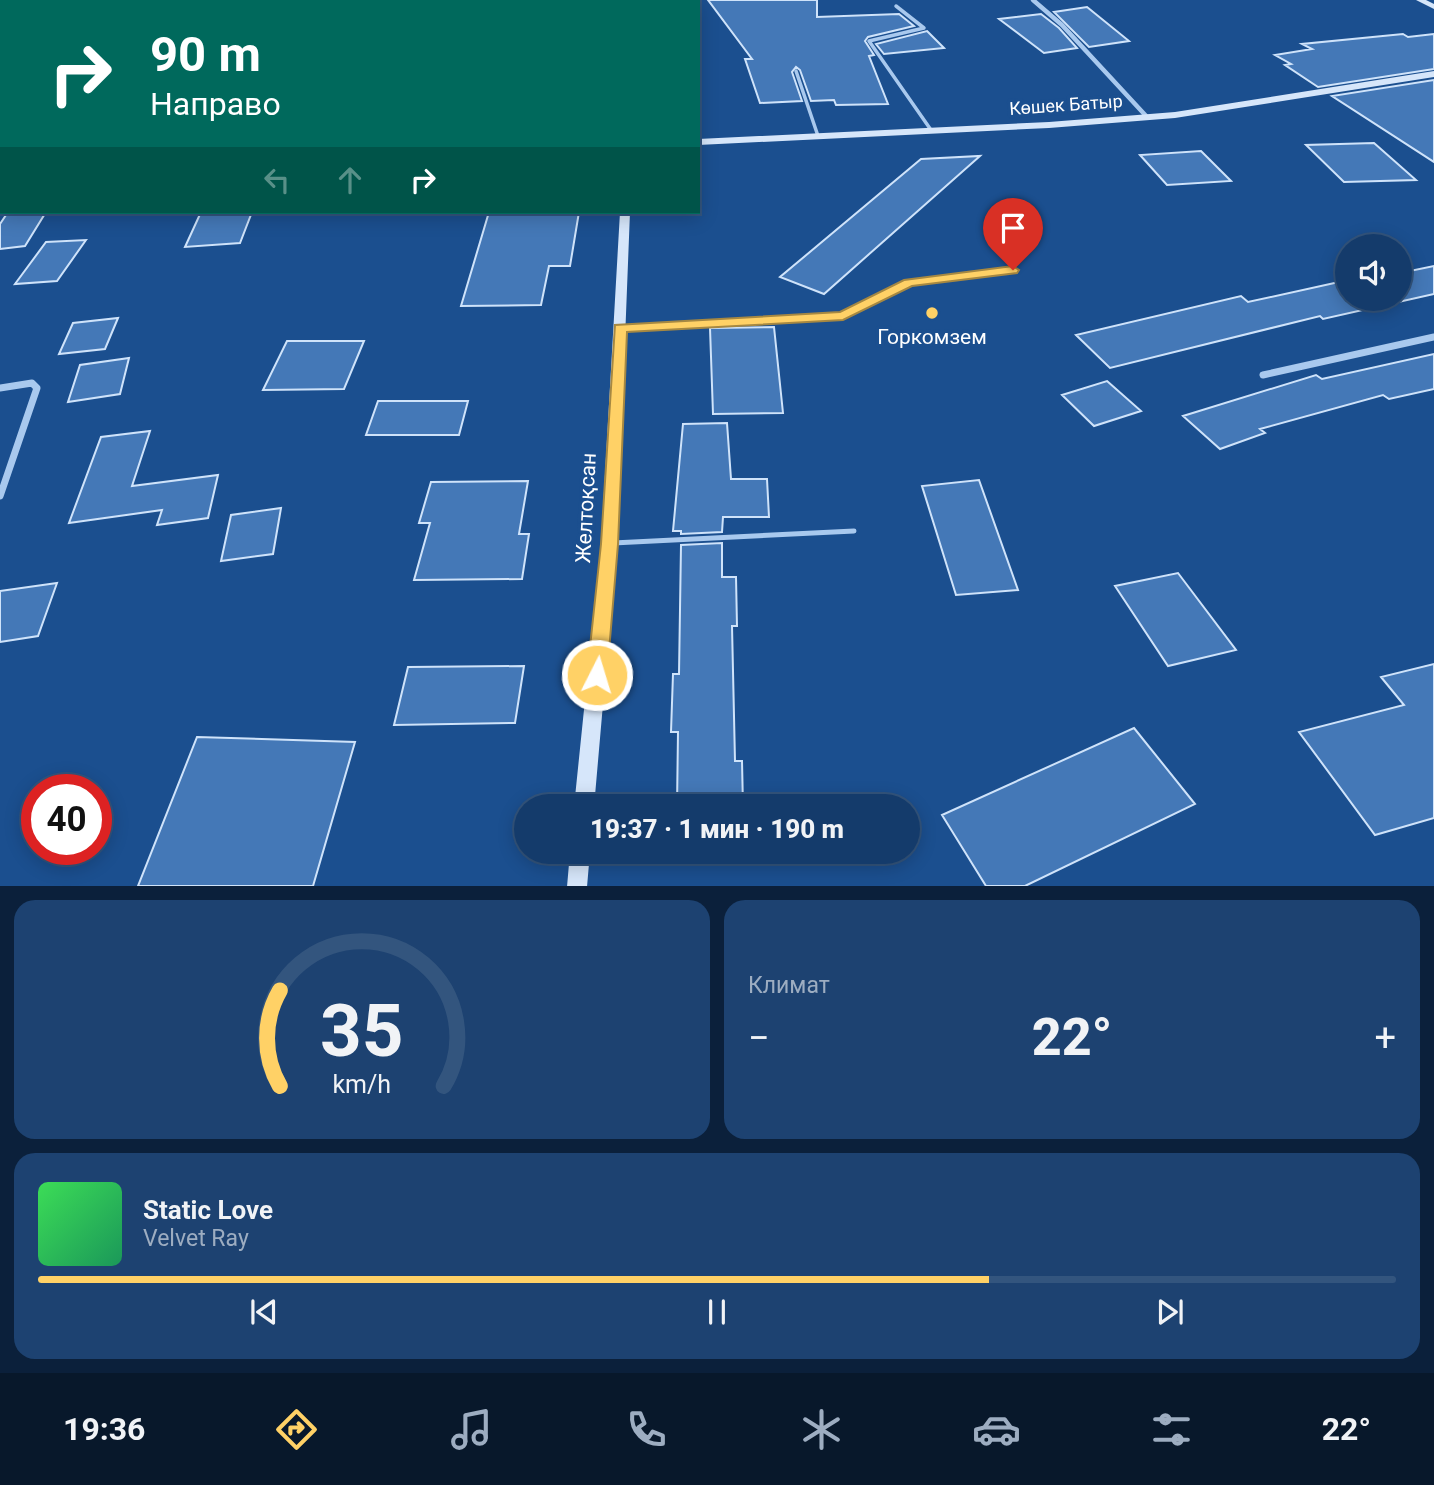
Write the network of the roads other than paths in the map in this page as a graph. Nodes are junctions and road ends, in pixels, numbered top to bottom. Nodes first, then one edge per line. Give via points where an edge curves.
1 (1033, 0) edge
2 (1420, 0) edge
3 (896, 6) dead end
4 (1434, 7) edge
5 (796, 71) dead end
6 (1434, 74) edge
7 (1147, 117) junction
8 (931, 130) junction
9 (818, 136) junction
10 (700, 142) edge
11 (625, 214) edge
12 (1013, 270) dead end
13 (620, 328) junction
14 (1434, 337) edge
15 (1263, 375) dead end
16 (0, 388) edge
17 (0, 496) edge
18 (854, 531) dead end
19 (610, 544) junction
20 (585, 794) edge
21 (579, 864) edge
22 (577, 886) edge

1 - 7 street
2 - 4 street
3 - 8 lane via 924,28 869,41
5 - 9 lane
6 - 7 street, Көшек Батыр
7 - 8 street, Көшек Батыр
8 - 9 street, Көшек Батыр
9 - 10 street, Көшек Батыр
11 - 13 street, Желтоқсан
12 - 13 lane via 909,282 843,316
13 - 19 street, Желтоқсан
14 - 15 street
16 - 17 street via 32,383 37,388
18 - 19 lane
19 - 20 street, Желтоқсан
21 - 22 street

